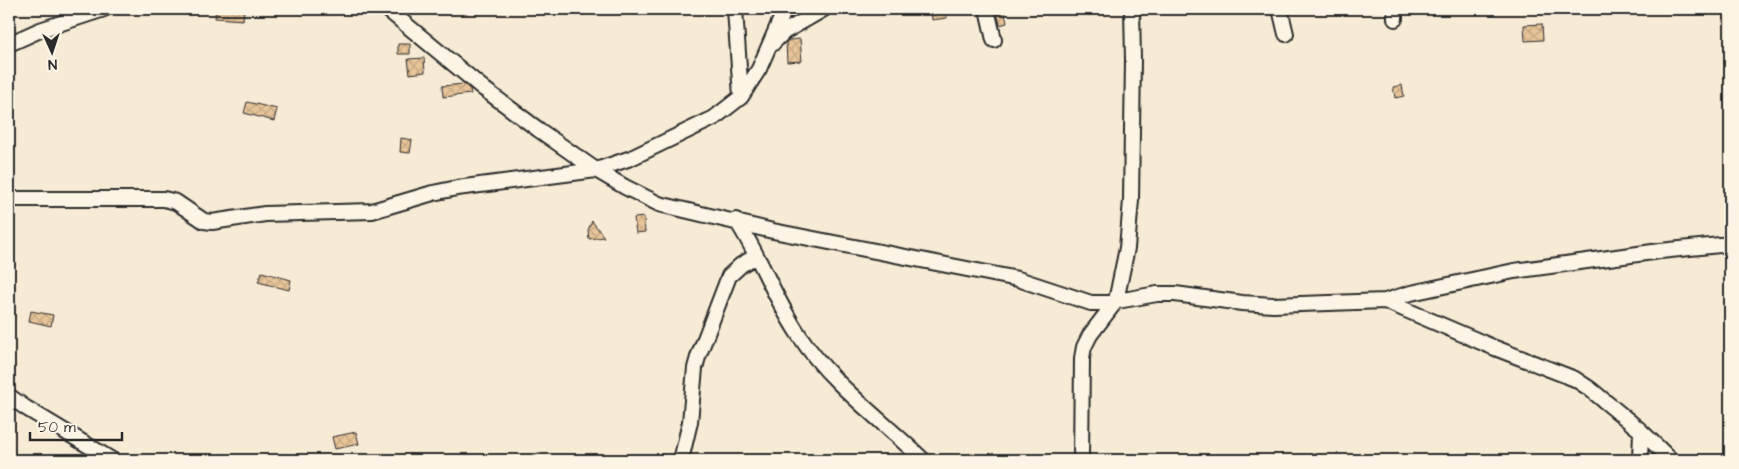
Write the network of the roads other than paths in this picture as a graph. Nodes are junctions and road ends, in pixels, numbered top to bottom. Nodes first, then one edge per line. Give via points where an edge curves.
1 (104, 9) edge
2 (387, 9) edge
3 (735, 9) edge
4 (785, 9) edge
5 (824, 9) edge
6 (987, 9) edge
7 (1132, 9) edge
8 (1280, 9) edge
9 (1286, 34) dead end
10 (994, 40) dead end
11 (9, 44) edge
12 (768, 48) junction
13 (742, 97) junction
14 (596, 170) junction
15 (9, 199) edge
16 (736, 220) junction
17 (1730, 244) edge
18 (756, 256) junction
19 (1116, 301) junction
20 (1385, 301) junction
21 (9, 396) edge
22 (1641, 431) junction
23 (112, 460) edge
24 (681, 460) edge
25 (923, 460) edge
26 (1081, 460) edge
27 (1640, 460) edge
28 (1671, 460) edge

1 - 11 street
2 - 14 street via 484,89
3 - 13 street
4 - 12 street
5 - 12 street via 784,32
6 - 10 street
7 - 19 street via 1131,200 1127,248
8 - 9 street
12 - 13 street via 760,69
13 - 14 street via 714,118 631,158
14 - 15 street via 433,192 372,211 265,214 212,222 204,221 176,202 164,199
14 - 16 street via 659,204
16 - 18 street
16 - 19 street via 1018,279 1091,303
17 - 20 street via 1514,271
18 - 24 street via 730,276 698,356 690,422
18 - 25 street via 800,336 842,385
19 - 20 street via 1157,294 1273,305
19 - 26 street via 1084,347
20 - 22 street via 1575,379
21 - 23 street
22 - 27 street
22 - 28 street

